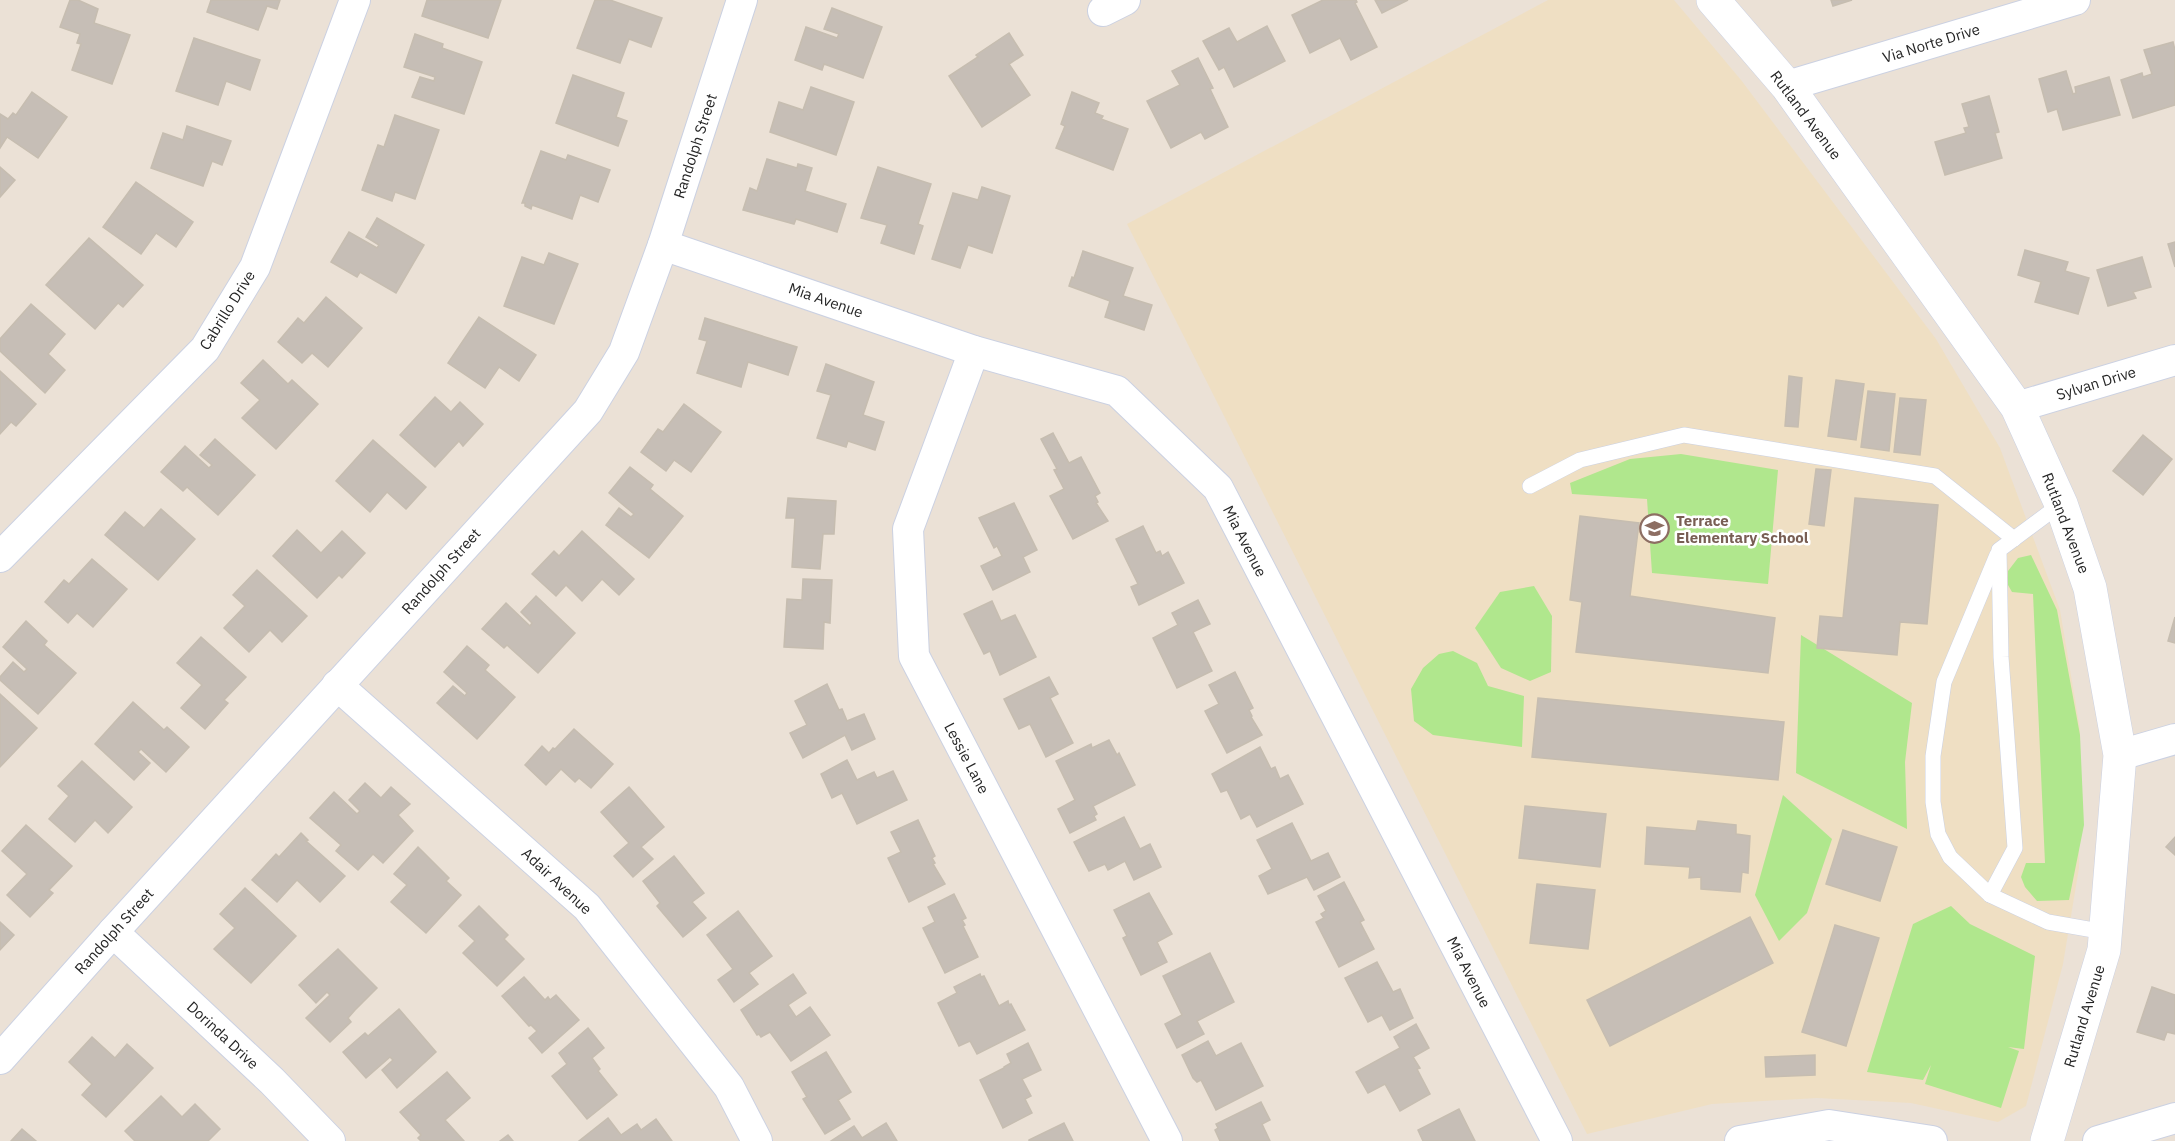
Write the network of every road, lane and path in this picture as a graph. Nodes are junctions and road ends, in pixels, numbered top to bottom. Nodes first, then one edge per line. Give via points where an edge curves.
1 (355, 0) edge
2 (742, 0) edge
3 (1713, 0) edge
4 (2075, 0) edge
5 (1787, 86) junction
6 (663, 245) junction
7 (974, 351) junction
8 (2175, 360) edge
9 (2017, 407) junction
10 (1530, 486) dead end
11 (2061, 504) junction
12 (2014, 539) junction
13 (1999, 550) junction
14 (0, 557) edge
15 (337, 685) junction
16 (2175, 739) edge
17 (2120, 755) junction
18 (1990, 895) junction
19 (112, 932) junction
20 (2105, 932) junction
21 (0, 1059) edge
22 (2175, 1118) edge
23 (330, 1141) edge
24 (757, 1141) edge
25 (1167, 1141) edge
26 (1557, 1141) edge
27 (1740, 1141) edge
28 (1932, 1141) edge
29 (2047, 1141) edge
30 (2098, 1141) edge

1 - 14 street, Cabrillo Drive via 255,267 205,349
2 - 6 street, Randolph Street
3 - 5 street, Rutland Avenue
4 - 5 street, Via Norte Drive
5 - 9 street, Rutland Avenue
6 - 7 street, Mia Avenue
6 - 15 street, Randolph Street via 624,352 588,411
7 - 25 street, Lessie Lane via 908,529 914,656
7 - 26 street, Mia Avenue via 1117,392 1218,488
8 - 9 street, Sylvan Drive
9 - 11 street, Rutland Avenue
10 - 12 lane via 1580,460 1684,435 1935,476
11 - 12 lane
11 - 17 street, Rutland Avenue via 2090,588
12 - 13 lane
13 - 18 lane via 2001,657 2015,848
13 - 18 lane via 1944,682 1933,756 1938,834 1950,857
15 - 19 street, Randolph Street
15 - 24 street, Adair Avenue via 587,907 729,1087
16 - 17 street
17 - 20 street, Rutland Avenue
18 - 20 lane via 2048,922
19 - 21 street, Randolph Street
19 - 23 street, Dorinda Drive via 272,1081
20 - 29 street, Rutland Avenue via 2104,950
22 - 30 street
27 - 28 street via 1829,1125

